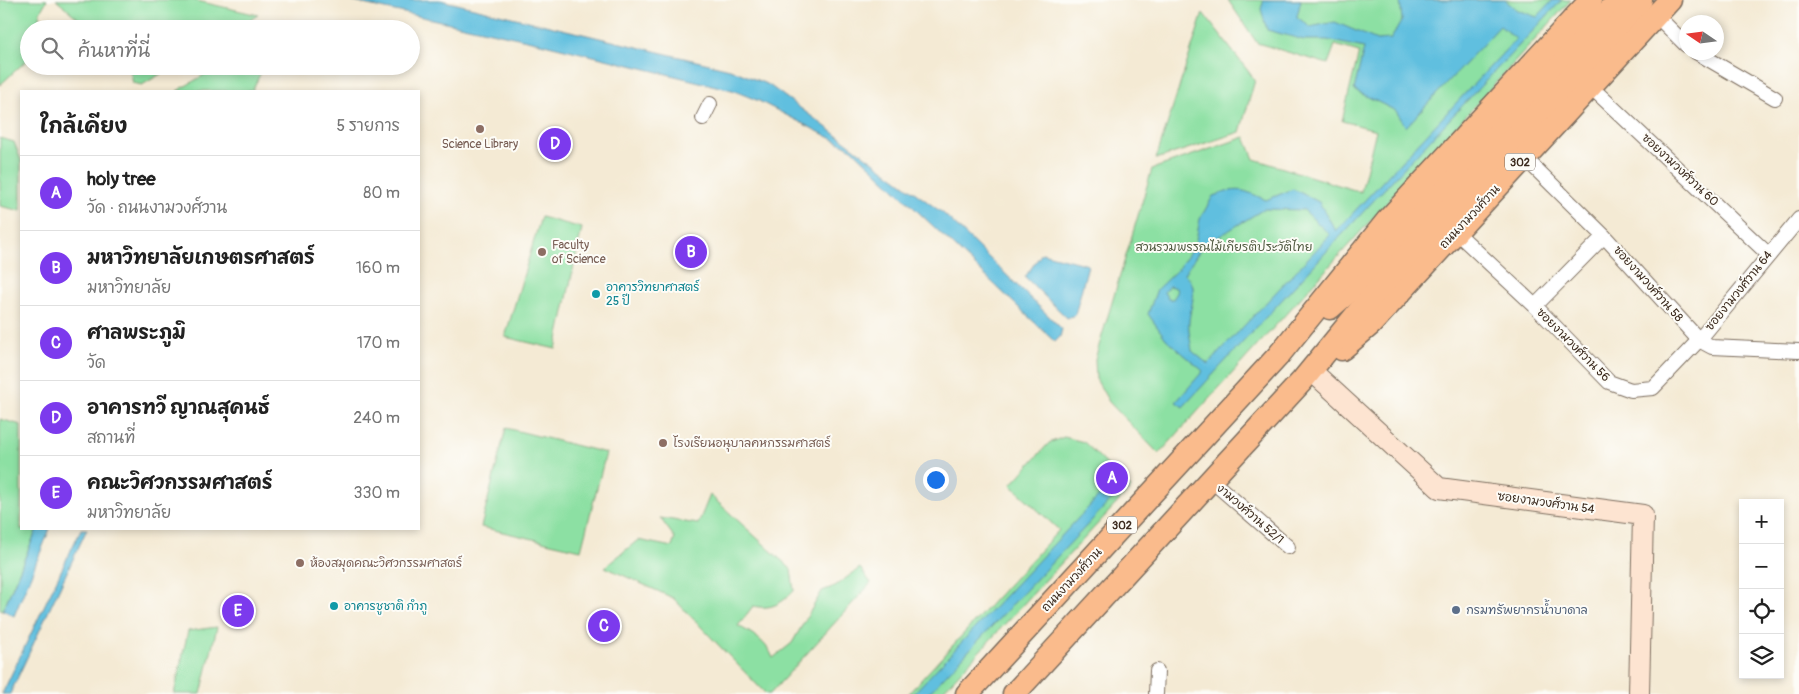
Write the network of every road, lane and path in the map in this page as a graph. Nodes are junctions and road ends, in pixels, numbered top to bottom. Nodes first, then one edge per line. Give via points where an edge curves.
1 (1591, 0) edge
2 (1619, 0) edge
3 (1656, 5) edge
4 (1679, 36) edge
5 (1710, 60) edge
6 (1590, 86) junction
7 (1774, 98) dead end
8 (710, 104) dead end
9 (703, 118) dead end
10 (1524, 157) junction
11 (1798, 222) edge
12 (1456, 232) junction
13 (1604, 236) junction
14 (1769, 255) junction
15 (1535, 306) junction
16 (1699, 340) junction
17 (1799, 351) edge
18 (1278, 356) junction
19 (1309, 378) junction
20 (1212, 481) junction
21 (1288, 547) dead end
22 (1157, 672) dead end
23 (967, 694) edge
24 (1014, 694) edge
25 (1156, 694) edge
26 (1639, 694) edge

1 - 18 main road, ถนนงามวงศ์วาน / 302 via 1387,221
2 - 18 main road, ถนนงามวงศ์วาน / 302 via 1354,287
3 - 4 street
3 - 6 main road, ถนนงามวงศ์วาน / 302
3 - 19 main road, ถนนงามวงศ์วาน / 302 via 1414,247 1361,309
5 - 7 street
6 - 10 main road, ถนนงามวงศ์วาน / 302
6 - 14 street, ซอยงามวงศ์วาน 60
8 - 9 street
10 - 12 main road, ถนนงามวงศ์วาน / 302
10 - 13 street, ซอยงามวงศ์วาน 58
11 - 14 street, ซอยงามวงศ์วาน 64
12 - 15 street, ซอยงามวงศ์วาน 56
12 - 19 main road, ถนนงามวงศ์วาน / 302 via 1370,324
13 - 15 street
13 - 16 street, ซอยงามวงศ์วาน 58
14 - 16 street, ซอยงามวงศ์วาน 64
15 - 16 street, ซอยงามวงศ์วาน 56 via 1609,382 1631,390 1653,388
16 - 17 street, ซอยงามวงศ์วาน 58 via 1712,347
18 - 23 main road, ถนนงามวงศ์วาน / 302
19 - 20 main road, ถนนงามวงศ์วาน / 302
19 - 26 street, ซอยงามวงศ์วาน 54 via 1439,488 1643,515
20 - 21 street, งามวงศ์วาน 52/1
20 - 24 main road, ถนนงามวงศ์วาน / 302
22 - 25 street

